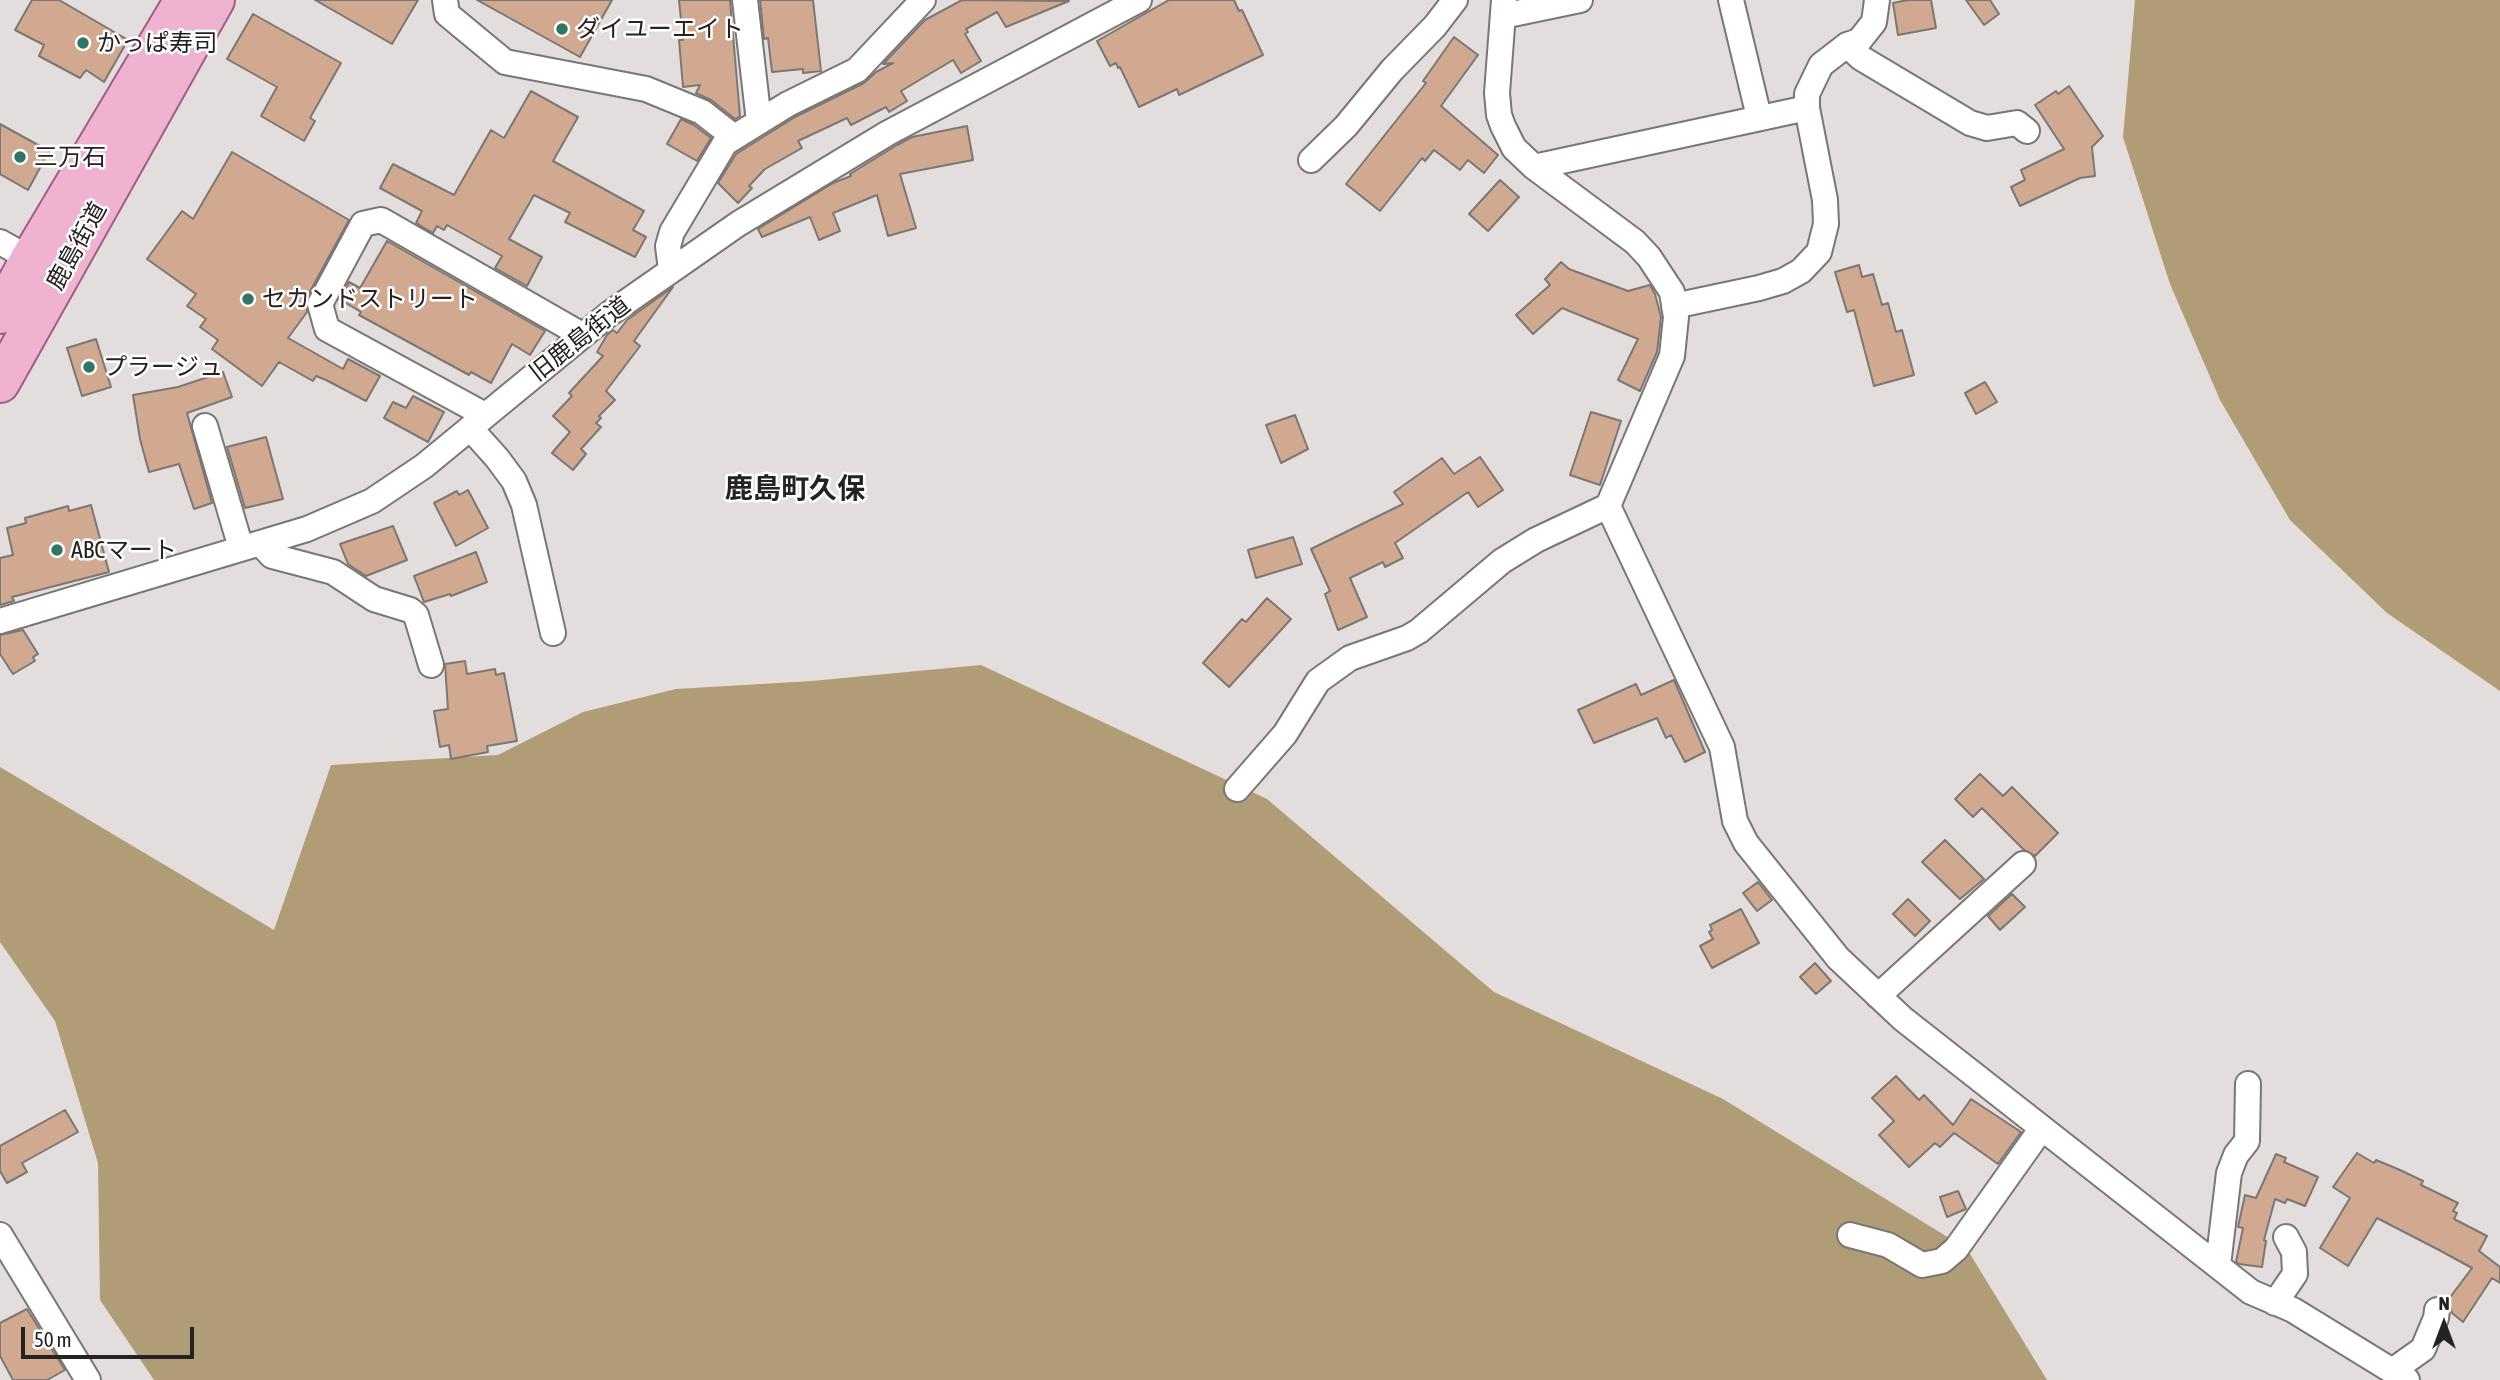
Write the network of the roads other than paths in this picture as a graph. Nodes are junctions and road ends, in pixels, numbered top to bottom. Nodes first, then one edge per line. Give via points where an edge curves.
1 (184, 0) edge
2 (215, 0) edge
3 (445, 0) edge
4 (746, 0) edge
5 (923, 0) edge
6 (1139, 0) edge
7 (1455, 0) edge
8 (1580, 0) edge
9 (1731, 0) edge
10 (1877, 0) edge
11 (1503, 8) edge
12 (1847, 45) junction
13 (1807, 108) junction
14 (1759, 117) junction
15 (759, 122) junction
16 (2027, 131) dead end
17 (734, 137) junction
18 (1311, 160) dead end
19 (1534, 167) junction
20 (15, 250) edge
21 (671, 270) junction
22 (1674, 306) junction
23 (0, 314) edge
24 (582, 335) junction
25 (0, 383) edge
26 (477, 422) junction
27 (205, 426) dead end
28 (1608, 506) junction
29 (251, 546) junction
30 (0, 621) edge
31 (553, 633) dead end
32 (431, 665) dead end
33 (1237, 789) dead end
34 (2023, 864) dead end
35 (1878, 996) junction
36 (2248, 1084) dead end
37 (2042, 1128) junction
38 (1850, 1235) dead end
39 (0, 1236) edge
40 (2286, 1237) dead end
41 (2218, 1265) junction
42 (2275, 1303) junction
43 (2437, 1310) dead end
44 (2399, 1376) edge
45 (88, 1380) edge

1 - 20 main road
2 - 25 main road, 鹿島街道
3 - 17 street via 447,14 505,62 646,89 702,112
4 - 15 street
5 - 15 street via 857,70
6 - 21 street, 旧鹿島街道 via 888,133
7 - 18 street
8 - 11 street
9 - 14 street
10 - 12 street via 1874,22 1859,41
11 - 19 street via 1499,115 1514,148
12 - 13 street via 1821,65 1807,94
12 - 16 street via 1970,123 1987,128 2017,122
13 - 14 street
13 - 22 street via 1825,200 1826,224 1819,252 1801,271 1783,281
14 - 19 street
15 - 17 street
17 - 21 street via 720,148 672,232 668,246
19 - 22 street via 1635,242 1672,292
20 - 23 main road
21 - 24 street, 旧鹿島街道
22 - 28 street via 1672,356
24 - 26 street, 旧鹿島街道
24 - 26 street via 381,220 363,224 320,304 327,329
26 - 29 street, 旧鹿島街道 via 372,501 307,529
26 - 31 street via 524,505
27 - 29 street
28 - 33 street via 1502,561 1419,631 1350,658 1318,681 1285,734
28 - 35 street via 1722,747 1735,821 1745,843 1838,958
29 - 30 street, 旧鹿島街道
29 - 32 street via 333,572 374,598 410,610 416,615
34 - 35 street
35 - 37 street
36 - 41 street via 2247,1141 2229,1173
37 - 38 street via 1956,1249 1942,1261 1922,1265 1888,1245
37 - 41 street
39 - 45 street
40 - 42 street via 2294,1252 2295,1274
41 - 42 street via 2251,1292
42 - 44 street
43 - 44 street via 2423,1349

